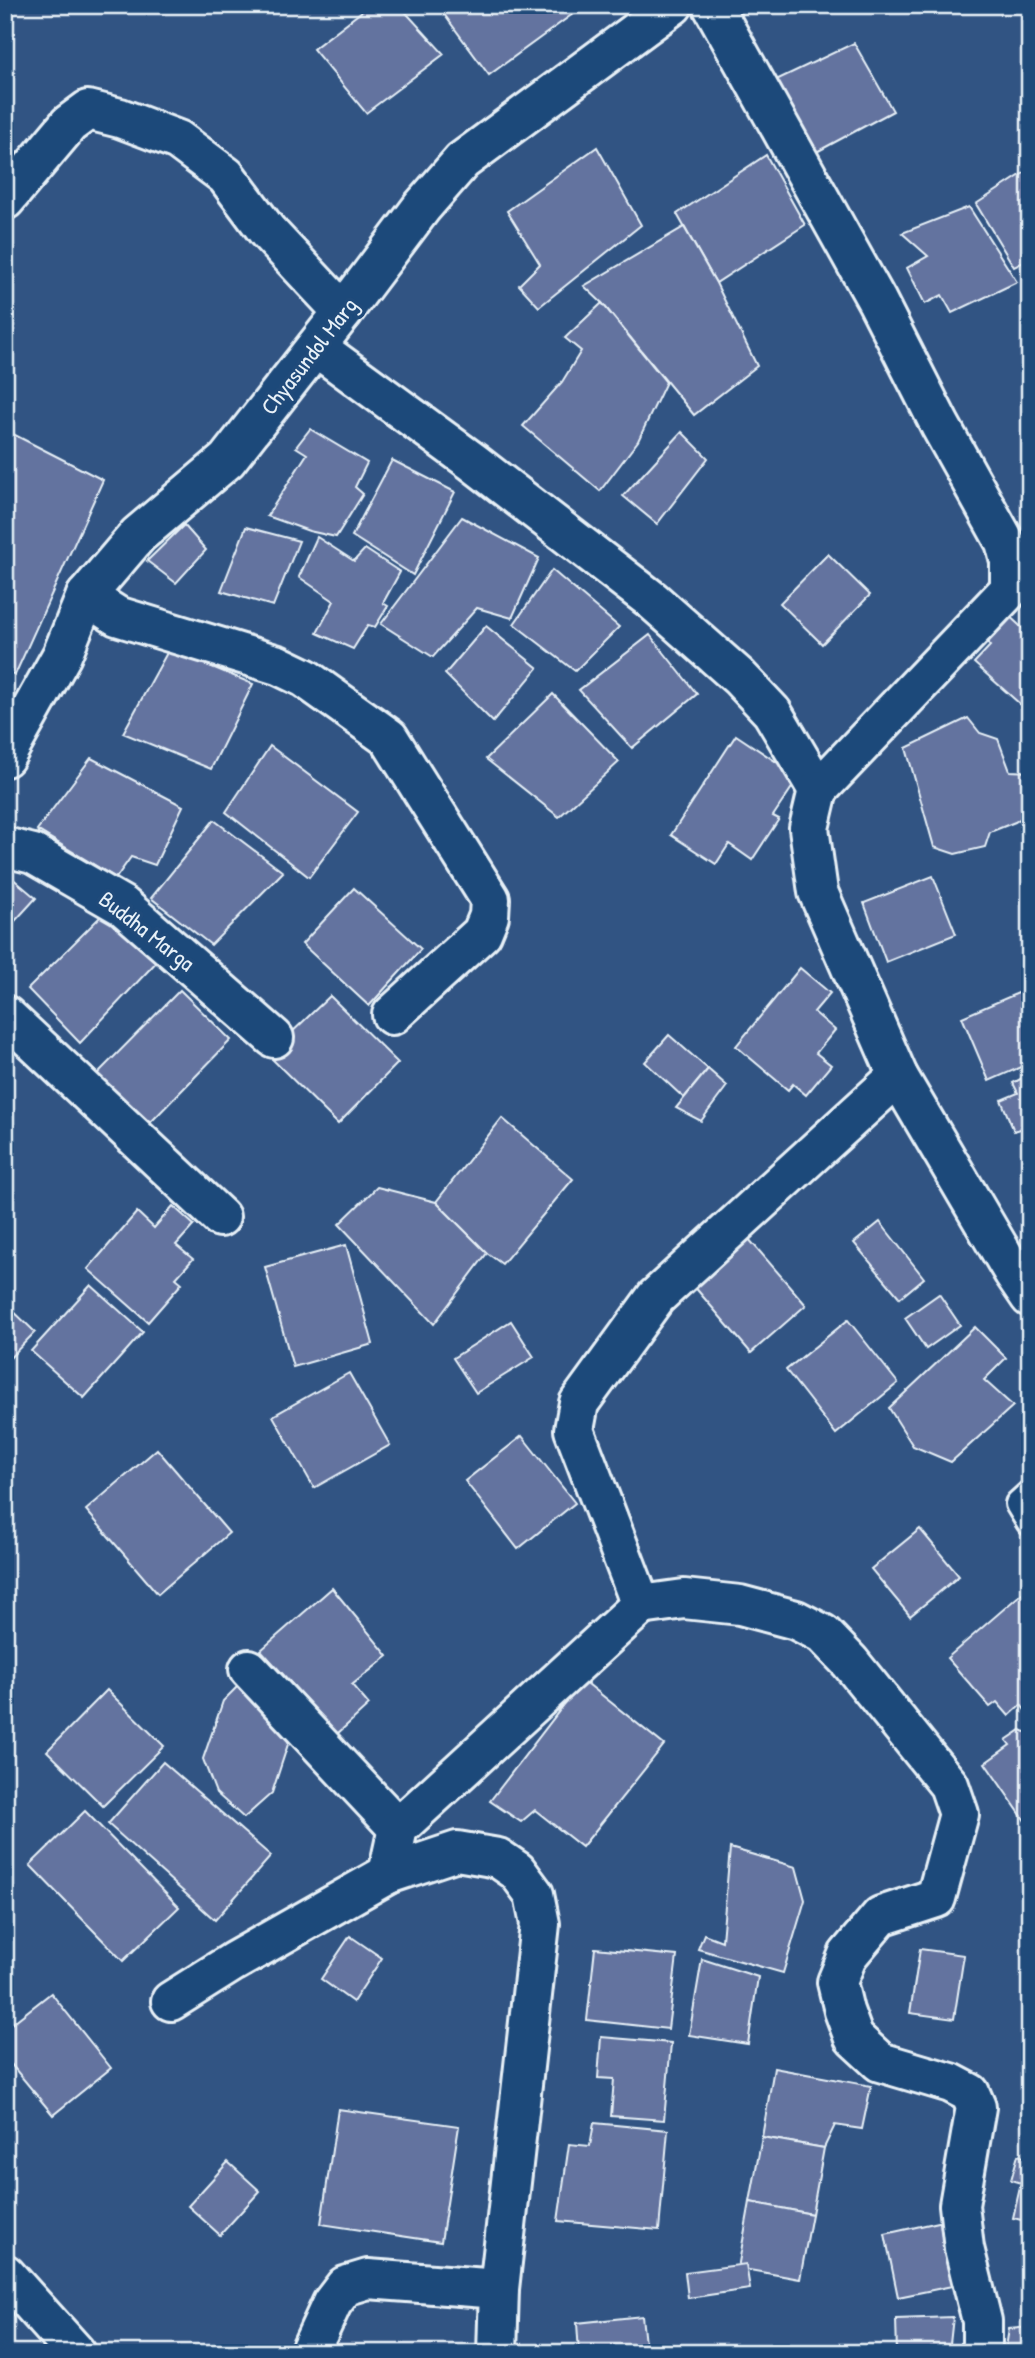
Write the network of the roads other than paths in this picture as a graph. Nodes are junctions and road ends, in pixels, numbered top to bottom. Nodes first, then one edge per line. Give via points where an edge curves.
1 (673, 5) edge
2 (712, 5) edge
3 (5, 200) edge
4 (343, 312) junction
5 (316, 347) junction
6 (1020, 558) edge
7 (86, 596) junction
8 (5, 757) edge
9 (818, 790) junction
10 (5, 847) edge
11 (5, 1015) edge
12 (392, 1016) dead end
13 (274, 1038) dead end
14 (898, 1076) junction
15 (220, 1217) dead end
16 (1024, 1277) edge
17 (1030, 1494) edge
18 (1030, 1522) edge
19 (641, 1605) junction
20 (249, 1669) dead end
21 (398, 1828) junction
22 (388, 1874) junction
23 (171, 2001) dead end
24 (5, 2274) edge
25 (499, 2289) junction
26 (76, 2353) edge
27 (309, 2353) edge
28 (497, 2353) edge
29 (982, 2353) edge

1 - 4 street, Chyasundol Marg via 462,160
2 - 6 street via 1005,542
3 - 4 street via 68,124 88,110 120,118 178,140 226,176 267,231
4 - 5 street, Chyasundol Marg
5 - 7 street, Chyasundol Marg via 227,460 138,535
5 - 9 street via 652,600 772,712
6 - 9 street via 1010,589
7 - 8 street, Chyasundol Marg via 62,656
7 - 12 street via 117,616 278,665 305,678 389,738 490,899 482,933
9 - 14 street via 809,828 818,892
10 - 13 street, Buddha Marga via 33,854 123,906
11 - 15 street
14 - 16 street
14 - 19 street via 656,1297 579,1404 574,1430
17 - 18 lane via 1019,1504
19 - 21 street
19 - 29 street via 684,1599 740,1605 796,1620 823,1634 949,1784 959,1814 936,1898 881,1916 848,1955 837,1982 854,2038 880,2062 951,2082 970,2093 976,2107 959,2205 982,2321
20 - 21 street
21 - 22 street
22 - 23 street
22 - 25 street via 457,1850 498,1858 517,1871 534,1894 540,1924
24 - 26 street
25 - 27 street via 368,2279 345,2286
25 - 28 street

